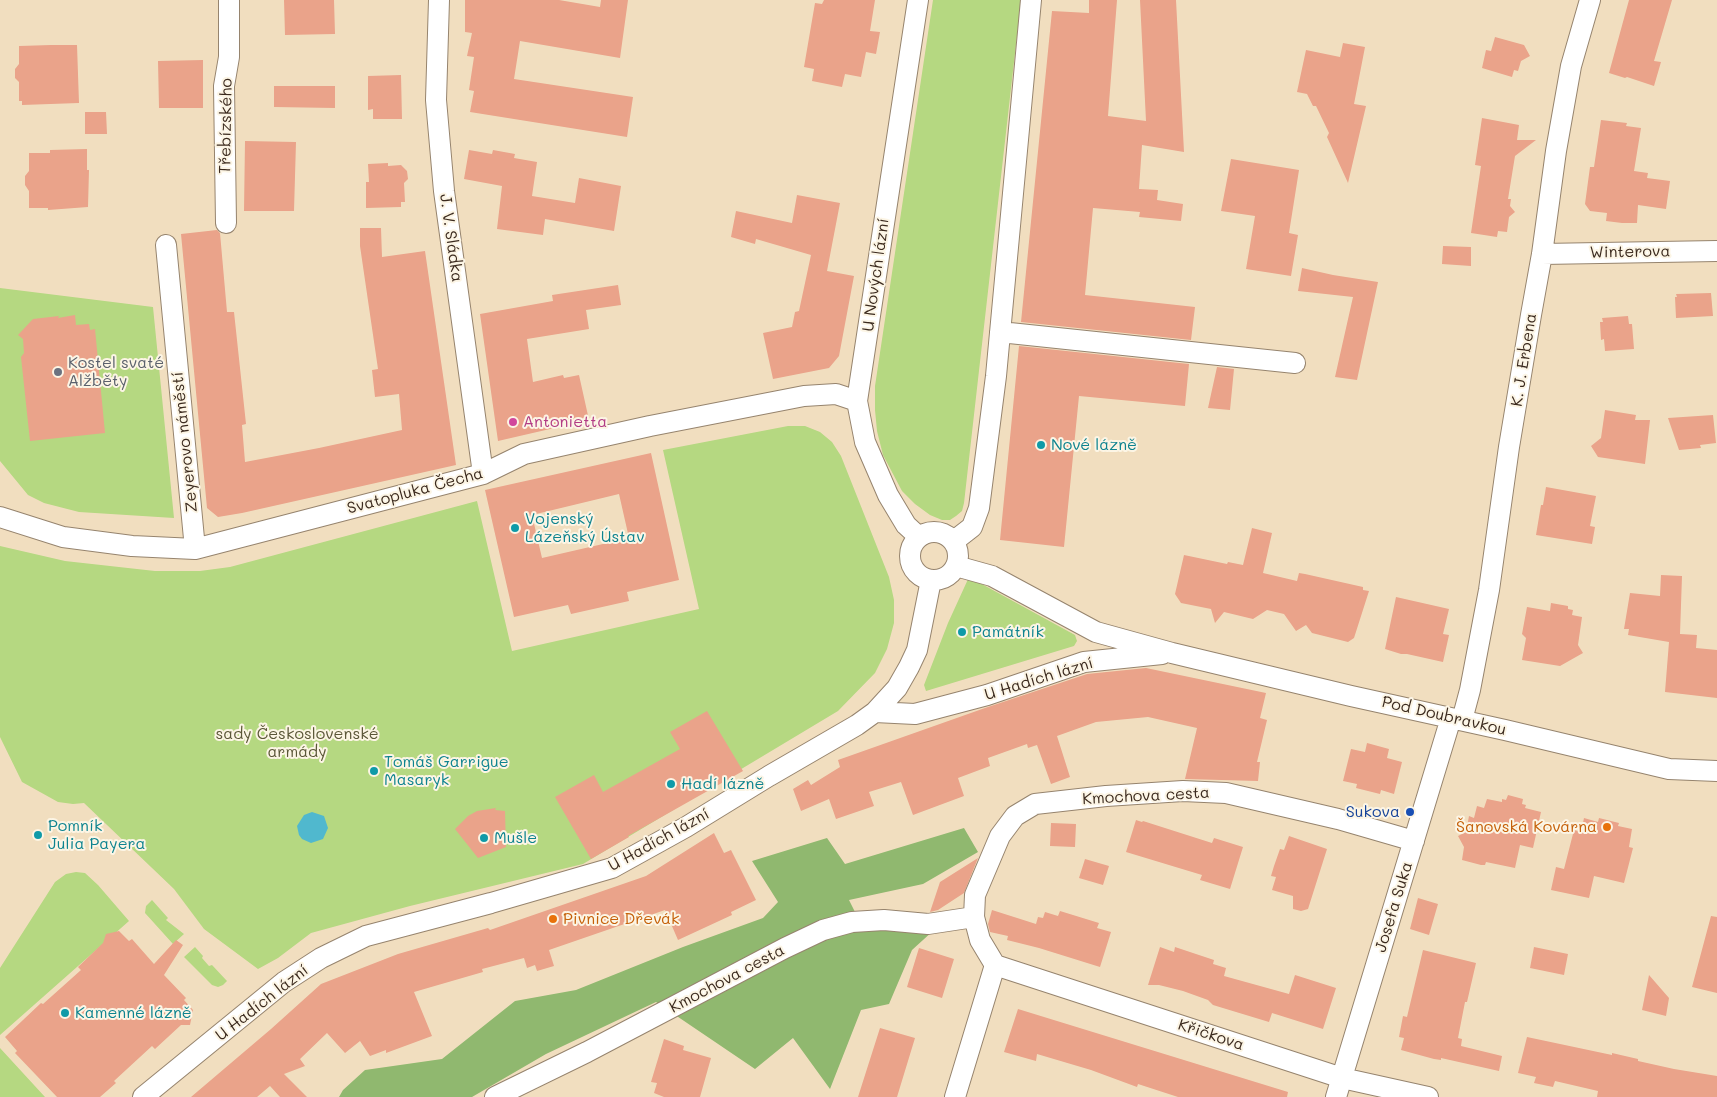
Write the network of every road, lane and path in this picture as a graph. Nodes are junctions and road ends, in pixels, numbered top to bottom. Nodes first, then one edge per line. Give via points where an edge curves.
1 (229, 0) edge
2 (439, 0) edge
3 (918, 0) edge
4 (1031, 0) edge
5 (1590, 0) edge
6 (226, 223) dead end
7 (166, 245) dead end
8 (1717, 251) edge
9 (1542, 254) junction
10 (1000, 332) junction
11 (1295, 363) dead end
12 (858, 401) junction
13 (483, 474) junction
14 (0, 517) edge
15 (919, 537) junction
16 (954, 541) junction
17 (195, 549) junction
18 (956, 566) junction
19 (931, 580) junction
20 (1172, 653) junction
21 (875, 712) junction
22 (1457, 719) junction
23 (1717, 771) edge
24 (1414, 841) junction
25 (974, 917) junction
26 (995, 965) junction
27 (1342, 1078) junction
28 (143, 1097) edge
29 (495, 1097) edge
30 (955, 1097) edge
31 (1336, 1097) edge
32 (1428, 1097) edge

1 - 6 street, Třebízského via 229,57 224,86
2 - 13 street, J. V. Sládka via 436,100 444,191
3 - 12 street, U Nových lázní
4 - 10 street
5 - 9 street, K. J. Erbena via 1568,85
7 - 17 street, Zeyerovo náměstí
8 - 9 street, Winterova
9 - 22 street, K. J. Erbena via 1489,590 1470,690
10 - 11 street
10 - 16 street via 979,508 972,527
12 - 13 street, Svatopluka Čecha via 836,394 804,396 524,454
12 - 15 street, U Nových lázní via 865,442 888,495 906,525
13 - 17 street, Svatopluka Čecha
14 - 17 street, Svatopluka Čecha via 63,537 132,546
15 - 16 street via 933,531
15 - 19 street via 910,553 911,563 922,577
16 - 18 street via 958,549
18 - 19 street via 942,579
18 - 20 street via 992,576 1096,632
19 - 21 street via 918,650 897,688
20 - 21 street, U Hadích lázní via 1084,662 986,695 915,714
20 - 22 street, Pod Doubravkou
21 - 28 street, U Hadích lázní via 612,868 366,936 322,958 284,982
22 - 23 street, Pod Doubravkou via 1669,769
22 - 24 street, Josefa Suka
24 - 25 street, Kmochova cesta via 1338,819 1226,793 1183,791 1035,804 1015,816 1000,836 975,895
24 - 27 street, Josefa Suka
25 - 26 street, Kmochova cesta via 980,940
25 - 29 street, Kmochova cesta via 928,924 884,920 852,922 823,930
26 - 27 street, Křičkova
26 - 30 street
27 - 31 street, Josefa Suka
27 - 32 street, Křičkova

